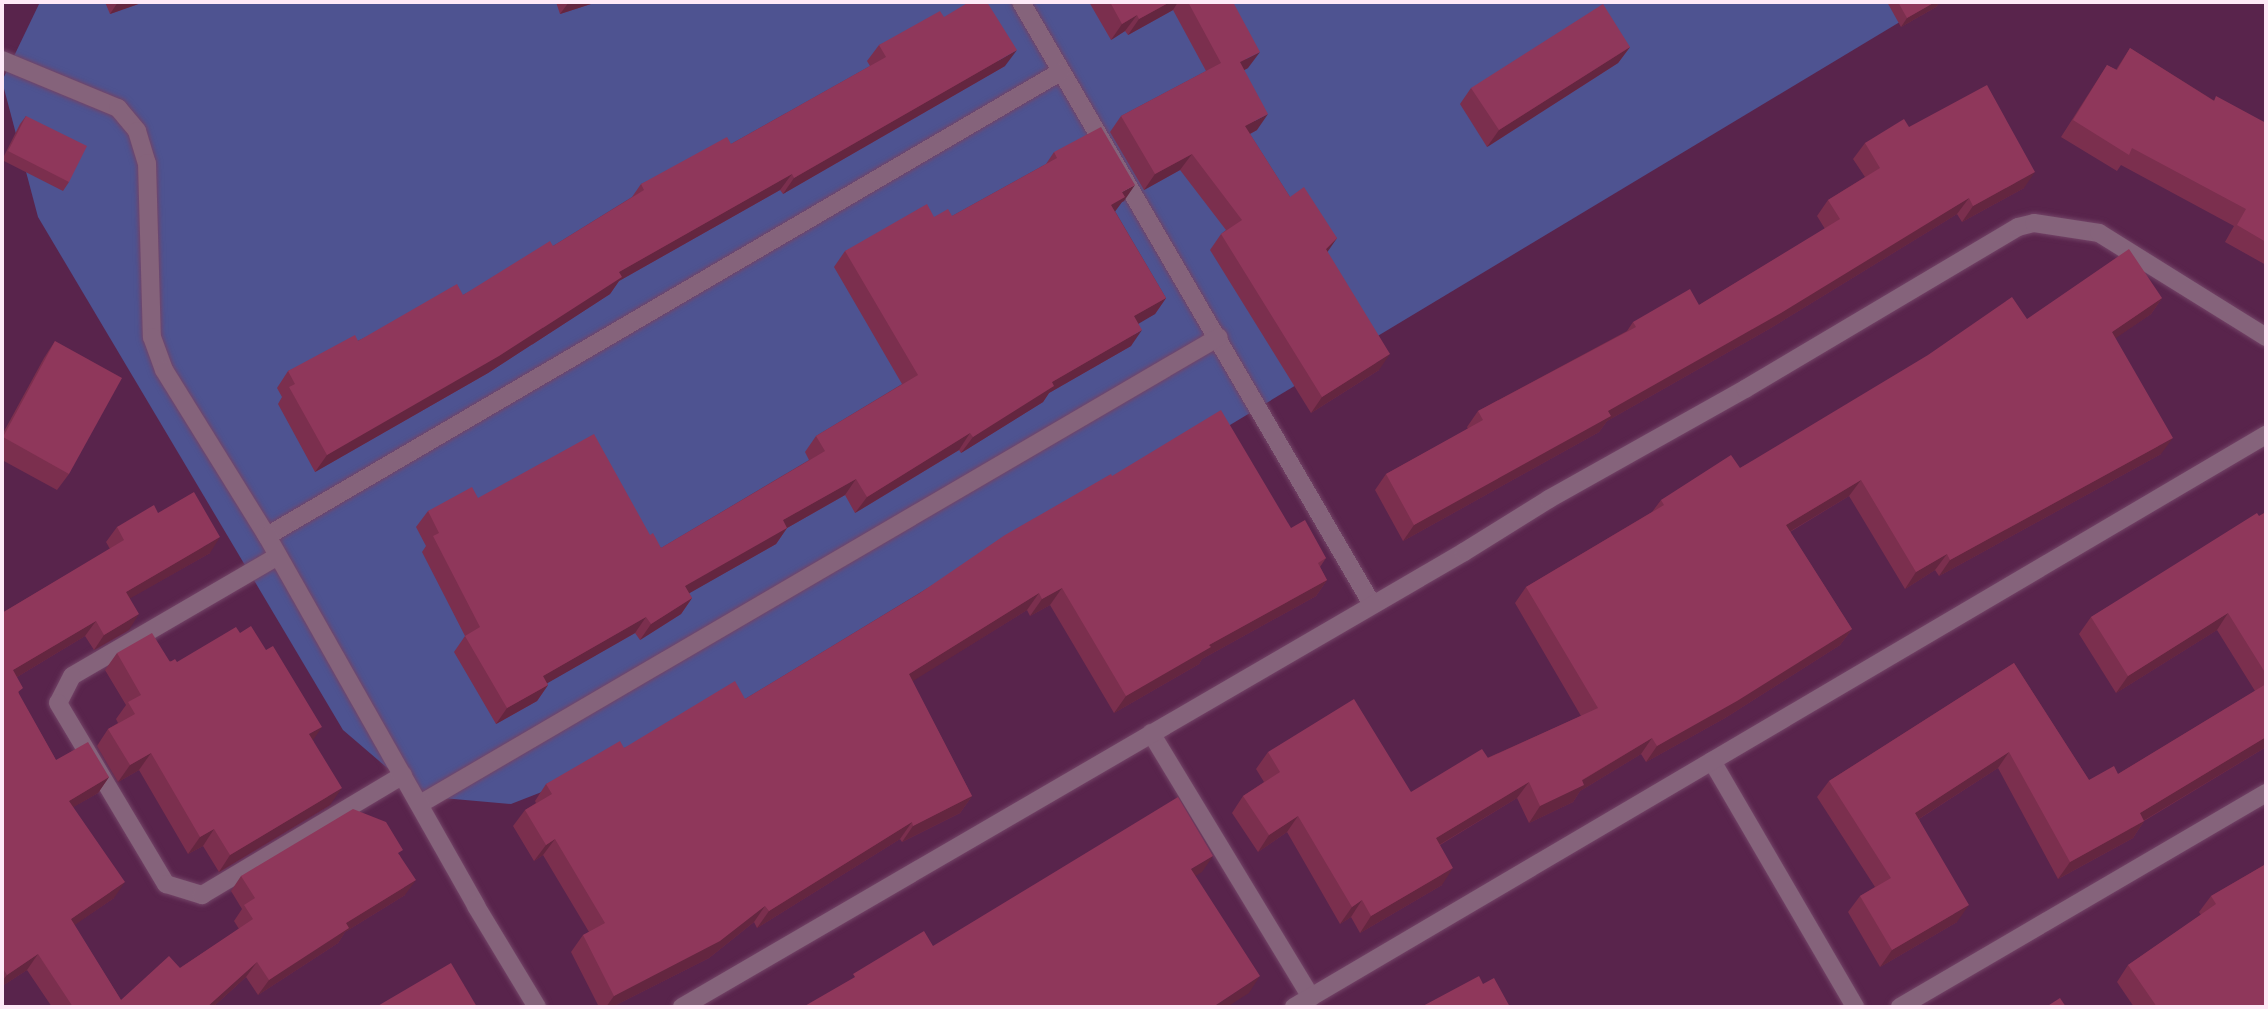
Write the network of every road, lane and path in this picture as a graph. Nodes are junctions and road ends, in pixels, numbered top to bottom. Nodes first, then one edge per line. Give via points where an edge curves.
1 (1021, 2) edge
2 (2, 60) edge
3 (1060, 72) junction
4 (1219, 337) junction
5 (2266, 337) edge
6 (2266, 436) edge
7 (267, 536) junction
8 (278, 556) junction
9 (1372, 604) junction
10 (1151, 733) junction
11 (1712, 761) junction
12 (403, 775) junction
13 (2266, 793) edge
14 (420, 804) junction
15 (1311, 997) junction
16 (537, 1007) edge
17 (682, 1007) edge
18 (1293, 1007) edge
19 (1855, 1007) edge
20 (1900, 1007) edge

1 - 3 street
2 - 7 street via 118,108 137,131 147,163 152,337 176,394
3 - 4 street
3 - 7 street
4 - 9 street
4 - 14 street
5 - 9 street via 2099,233 2034,223 2018,227
6 - 11 street
7 - 8 street
8 - 12 street
8 - 12 street via 72,676 58,703 166,884 202,895
9 - 10 street
10 - 15 street
10 - 17 street
11 - 15 street
11 - 19 street
12 - 14 street
13 - 20 street
14 - 16 street
15 - 18 street

